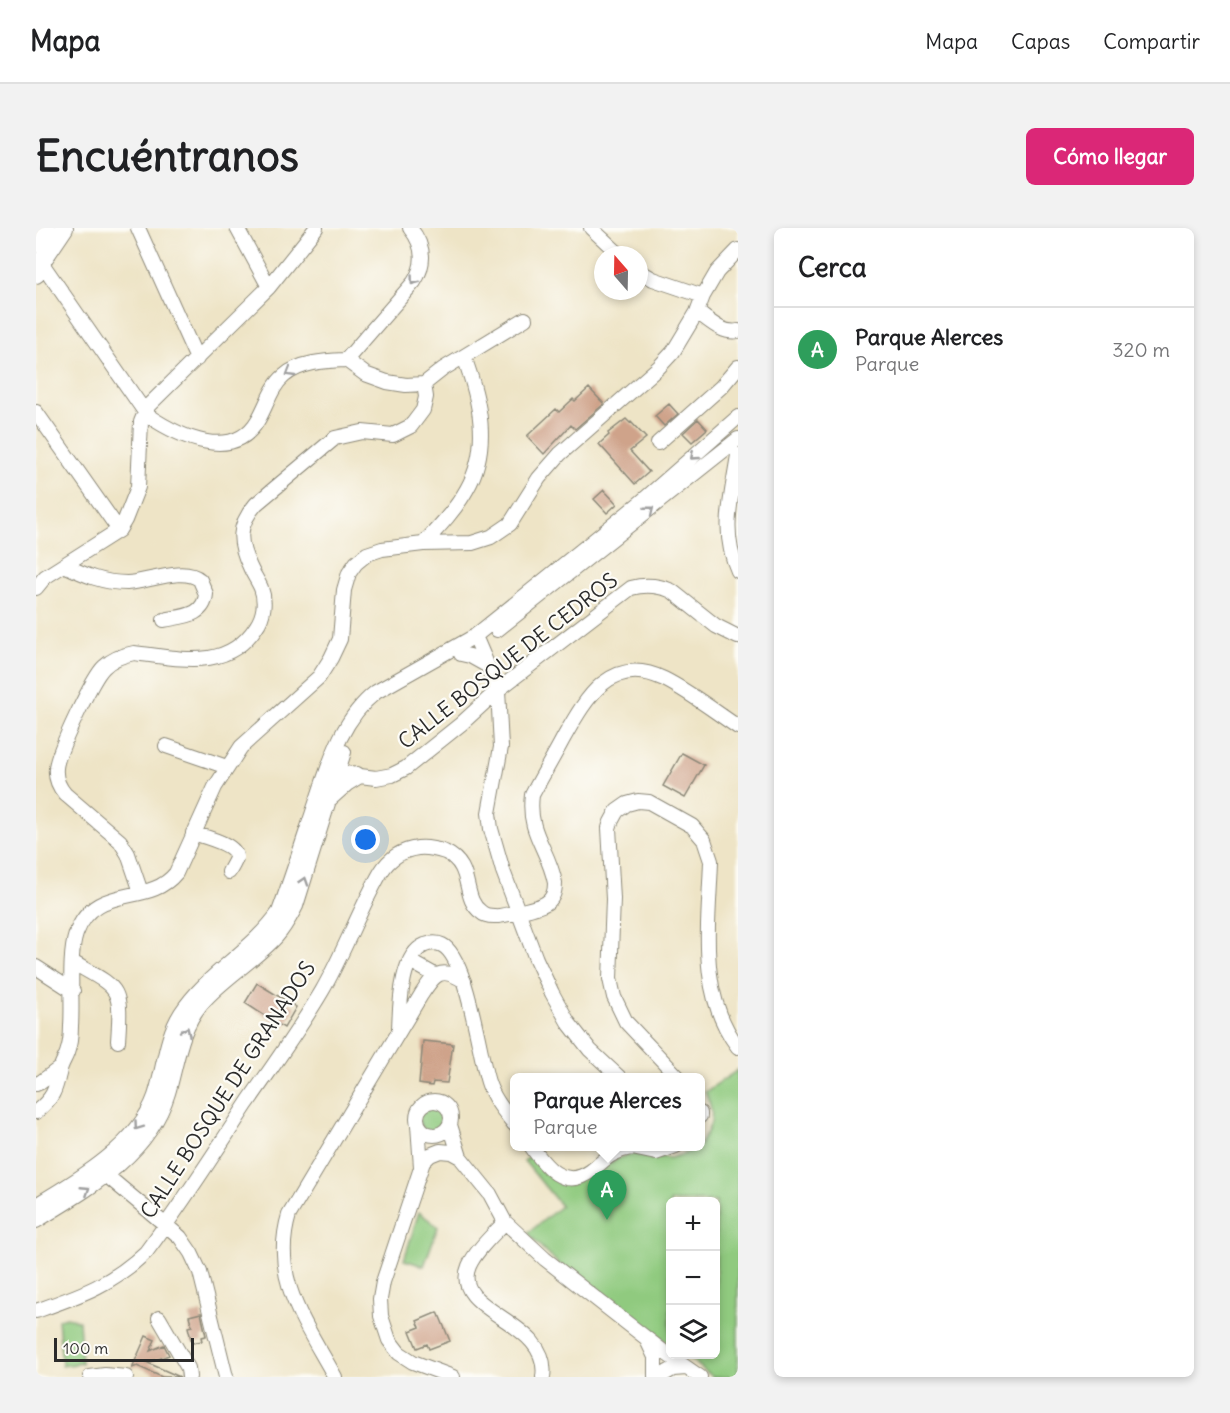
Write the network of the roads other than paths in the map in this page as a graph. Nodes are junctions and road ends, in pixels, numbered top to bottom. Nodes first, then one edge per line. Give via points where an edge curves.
1 (46, 228) edge
2 (64, 228) edge
3 (138, 228) edge
4 (237, 228) edge
5 (316, 228) edge
6 (410, 228) edge
7 (591, 228) edge
8 (36, 243) edge
9 (610, 246) edge
10 (738, 250) edge
11 (39, 268) edge
12 (648, 276) edge
13 (269, 287) junction
14 (703, 296) junction
15 (698, 312) junction
16 (525, 319) dead end
17 (738, 331) edge
18 (464, 357) junction
19 (197, 359) junction
20 (346, 360) junction
21 (738, 367) edge
22 (424, 384) junction
23 (36, 412) edge
24 (147, 415) junction
25 (738, 417) edge
26 (738, 439) edge
27 (658, 443) dead end
28 (738, 455) edge
29 (119, 530) junction
30 (423, 544) junction
31 (36, 565) edge
32 (64, 565) junction
33 (738, 572) edge
34 (40, 583) edge
35 (164, 620) dead end
36 (738, 637) edge
37 (477, 640) junction
38 (461, 654) junction
39 (488, 666) junction
40 (498, 690) junction
41 (738, 727) edge
42 (166, 746) dead end
43 (344, 751) junction
44 (227, 766) junction
45 (332, 769) junction
46 (360, 777) junction
47 (327, 803) junction
48 (194, 833) junction
49 (229, 872) dead end
50 (141, 892) junction
51 (519, 911) junction
52 (410, 961) junction
53 (72, 962) junction
54 (36, 966) edge
55 (435, 975) junction
56 (464, 981) junction
57 (402, 986) junction
58 (73, 991) junction
59 (421, 995) junction
60 (398, 1034) junction
61 (117, 1041) dead end
62 (738, 1047) edge
63 (60, 1068) junction
64 (616, 1073) edge
65 (675, 1073) edge
66 (36, 1084) edge
67 (36, 1112) edge
68 (510, 1119) edge
69 (418, 1125) junction
70 (450, 1125) junction
71 (438, 1135) junction
72 (440, 1151) junction
73 (535, 1151) edge
74 (622, 1151) edge
75 (460, 1157) junction
76 (421, 1167) junction
77 (101, 1171) junction
78 (36, 1205) edge
79 (36, 1221) edge
80 (505, 1222) junction
81 (166, 1225) junction
82 (36, 1311) edge
83 (159, 1318) dead end
84 (644, 1336) junction
85 (686, 1368) junction
86 (90, 1377) edge
87 (126, 1377) edge
88 (189, 1377) edge
89 (226, 1377) edge
90 (335, 1377) edge
91 (453, 1377) edge
92 (543, 1377) edge
93 (657, 1377) edge
94 (700, 1377) edge

1 - 8 main road
2 - 11 main road
3 - 19 street
4 - 13 street
5 - 13 street
6 -> 20 street via 421,244 421,272
7 - 9 street
10 - 14 street via 717,272
11 - 24 street
12 - 14 street
13 - 19 street
14 - 15 street
15 - 17 street via 729,333
15 - 30 street via 659,367 560,454 539,478 510,524 491,537 472,543
16 - 18 street
18 - 22 street
18 - 30 street via 480,409 482,435 477,466 468,488
19 - 24 street via 151,402
20 - 22 street via 365,374 387,382
20 -> 24 street via 314,362 285,375 275,385 255,424 231,441 210,443 188,437
21 - 27 street
22 - 50 street via 425,404 411,426 393,435 362,432 335,438 245,517 240,532 243,549 261,588 264,605 249,638 233,651 197,660 125,655 110,662 96,676 58,759 57,780 65,794 120,841
23 - 29 street
24 - 29 street via 141,422 138,487
25 -> 37 street
37 -> 26 street
28 - 33 street via 727,528
29 - 32 street
30 - 44 street via 382,549 357,563 344,590 340,639 319,677 241,747
31 - 34 street
32 - 34 street
32 - 35 street via 86,576 127,583 185,573 196,576 206,594 202,608 194,614
36 - 40 street, CALLE BOSQUE DE CEDROS via 716,626 672,591 638,586 626,591
37 - 38 street
37 - 39 street
37 - 45 street via 364,702 347,725
38 - 39 street
38 - 43 street via 370,705 354,727
39 - 40 street
40 - 46 street, CALLE BOSQUE DE CEDROS via 406,768 385,777
40 - 51 street via 501,747 489,813 503,871
41 - 51 street, CALLE BOSQUE DE GRANADOS via 664,679 649,674 630,672 596,688 584,702 532,795 534,830 554,878 554,892 546,904
42 - 44 street
43 - 45 street
43 - 46 street
44 - 48 street
45 - 46 street, CALLE BOSQUE DE CEDROS
45 - 47 street
45 -> 77 street via 279,912 267,930 211,978 180,1015 171,1034 155,1097 129,1138
46 - 47 street
77 -> 47 street via 136,1148 156,1124 168,1095 182,1038 200,1005 276,937 288,921
48 - 49 street via 234,850 236,858
48 - 50 street via 173,877
50 - 53 street via 100,903 85,916 75,935
51 - 64 street via 536,959 568,1022 590,1050
51 - 81 street, CALLE BOSQUE DE GRANADOS via 498,916 481,912 472,901 459,862 446,853 414,849 390,861 305,1018
52 - 55 street
52 - 56 street via 420,947 432,942 444,945 454,956
52 - 57 street
53 - 58 street
53 - 61 street via 114,988 120,1010
54 - 58 street
55 - 56 street via 455,974
55 - 59 street
56 - 68 street via 488,1082
57 - 59 street
57 - 60 street
58 - 63 street via 68,1051
59 - 60 street
60 - 90 street via 289,1215 284,1238 283,1261 291,1293
62 - 65 street via 717,1008 711,985 707,958 711,861 707,847 692,826 661,808 644,801 627,804 617,811 609,828 612,988 627,1022
63 - 66 street
63 - 67 street via 58,1086
69 - 70 street via 418,1110 430,1100 438,1100 450,1110
69 - 71 street via 423,1132
69 - 76 street
70 - 71 street
70 - 75 street
71 - 72 street
72 - 75 street
72 - 76 street via 426,1158
73 - 74 street via 549,1170 567,1178 586,1174
75 - 80 street via 490,1194
76 - 91 street via 383,1282 381,1316 389,1340 399,1353
77 - 78 street
79 -> 77 street
77 - 81 street
80 - 84 street via 566,1277
80 - 92 street via 470,1262 468,1287 482,1304 535,1344 543,1358
81 - 82 street, CALLE BOSQUE DE GRANADOS via 147,1252 109,1282
81 - 89 street via 180,1237 200,1272
83 - 88 street via 188,1368
84 - 85 street
84 - 93 street via 655,1357
85 - 93 street
85 - 94 street
86 - 87 street

